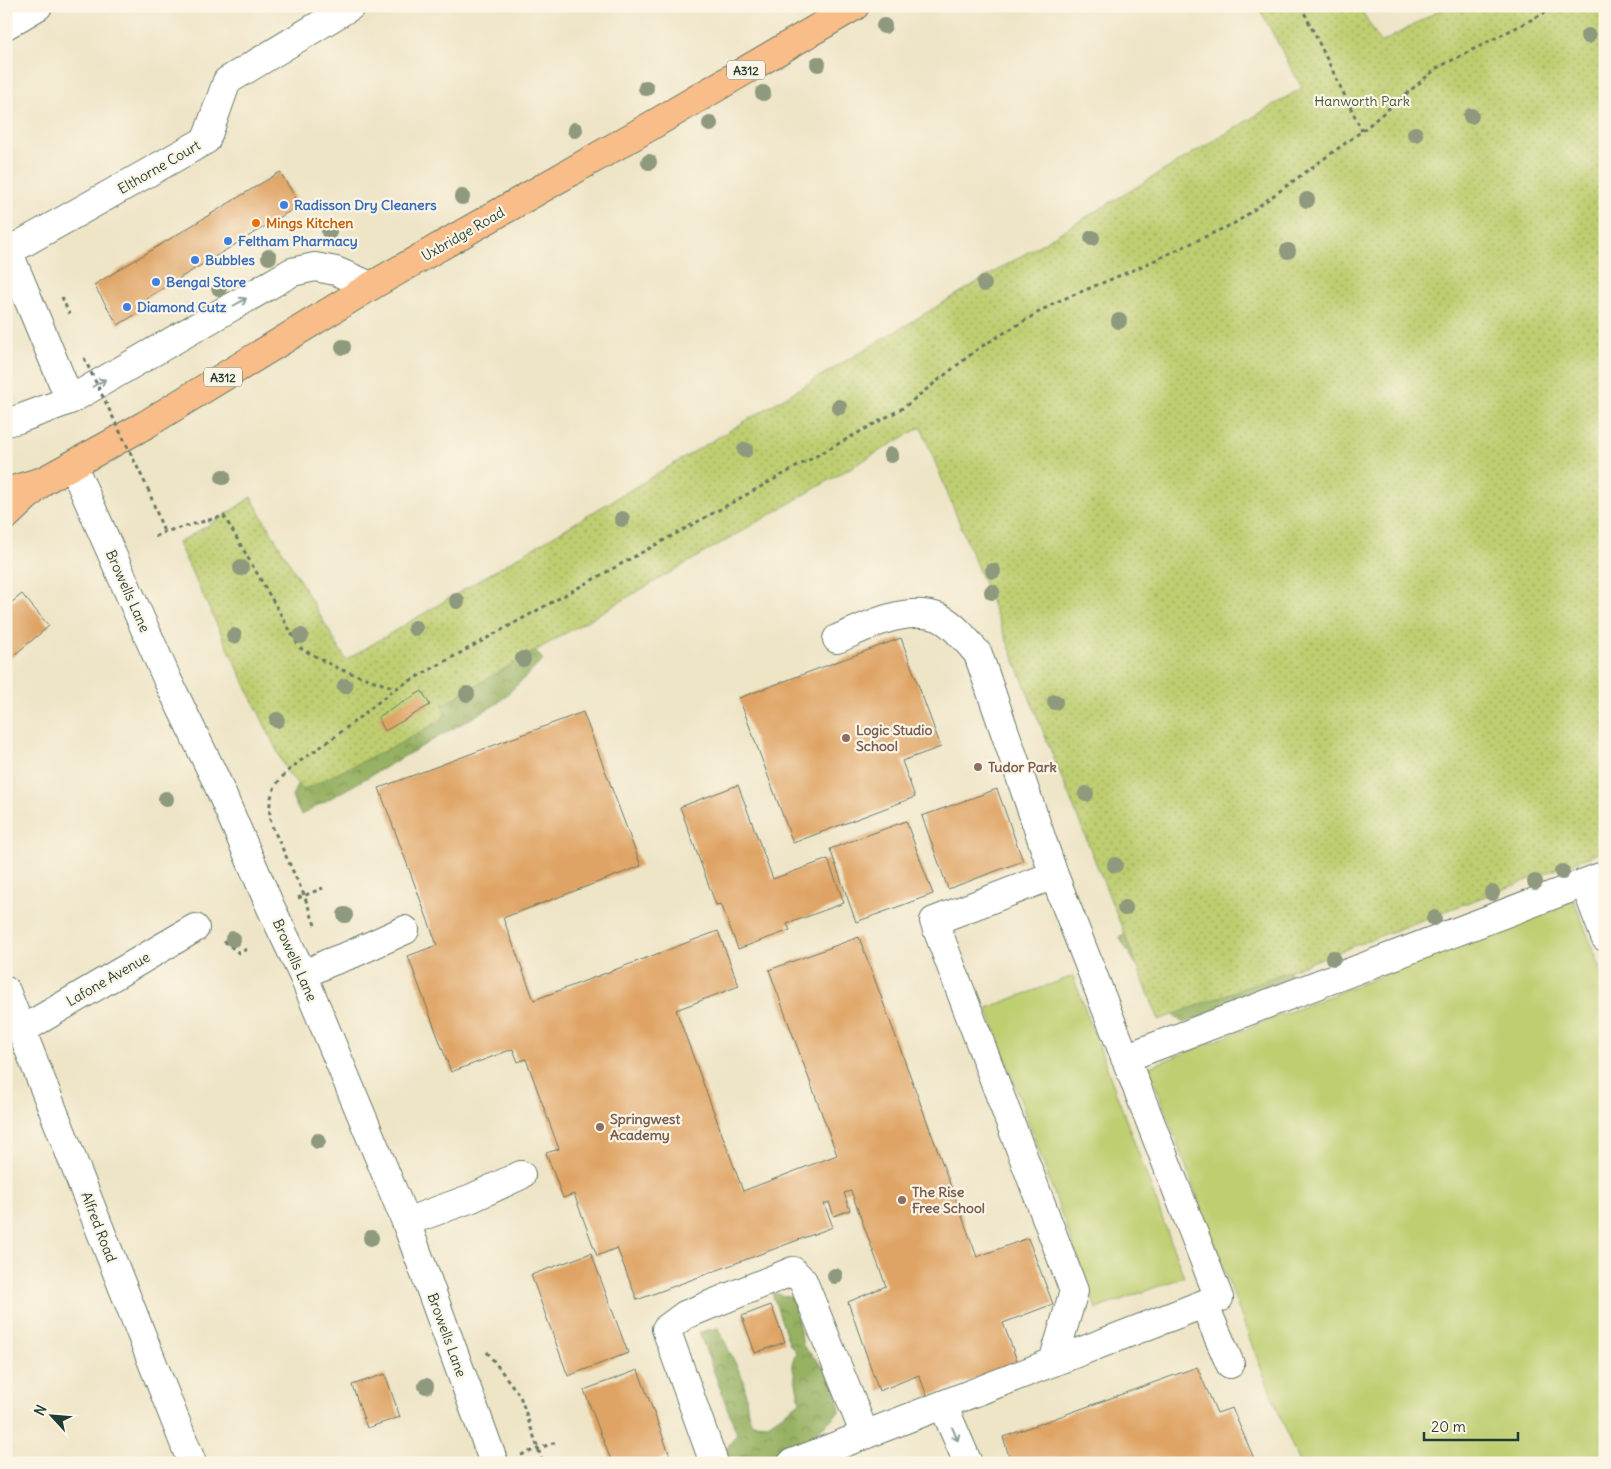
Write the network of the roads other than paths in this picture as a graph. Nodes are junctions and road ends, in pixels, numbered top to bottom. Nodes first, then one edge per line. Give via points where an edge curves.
1 (38, 6) edge
2 (350, 6) edge
3 (846, 8) edge
4 (6, 25) edge
5 (9, 260) edge
6 (372, 286) junction
7 (70, 400) junction
8 (6, 422) edge
9 (73, 466) junction
10 (42, 482) junction
11 (6, 492) edge
12 (6, 516) edge
13 (837, 639) dead end
14 (1054, 876) junction
15 (195, 928) dead end
16 (405, 930) dead end
17 (1605, 937) edge
18 (303, 975) junction
19 (6, 991) edge
20 (22, 1030) junction
21 (1125, 1058) junction
22 (521, 1175) dead end
23 (406, 1222) junction
24 (1204, 1304) junction
25 (1054, 1362) junction
26 (1230, 1364) dead end
27 (943, 1405) junction
28 (865, 1435) junction
29 (505, 1460) edge
30 (192, 1463) edge
31 (714, 1463) edge
32 (792, 1463) edge
33 (968, 1463) edge

1 - 4 street
2 - 5 street, Elthorne Court via 227,81 206,140
3 - 6 main road, Uxbridge Road / A312 via 637,134
5 - 7 street
7 -> 6 street via 292,272 322,268
6 - 9 main road, Uxbridge Road / A312
7 - 8 street
9 - 10 main road, A312
9 - 18 street, Browells Lane
10 - 11 main road, A312
10 - 12 main road
13 - 14 street via 881,620 913,614 939,618 961,634 978,654
14 - 21 street
14 - 25 street via 934,921 1074,1292
15 - 20 street, Lafone Avenue
16 - 18 street
17 - 21 street via 1592,880
18 - 23 street, Browells Lane
19 - 20 street, Alfred Road
20 - 30 street, Alfred Road
21 - 24 street via 1219,1298
22 - 23 street via 472,1198
23 - 29 street, Browells Lane
24 - 25 street
24 - 26 street
25 - 27 street
27 - 28 street
27 -> 33 street
28 - 31 street via 803,1281 793,1271 685,1315 666,1329
28 - 32 street

